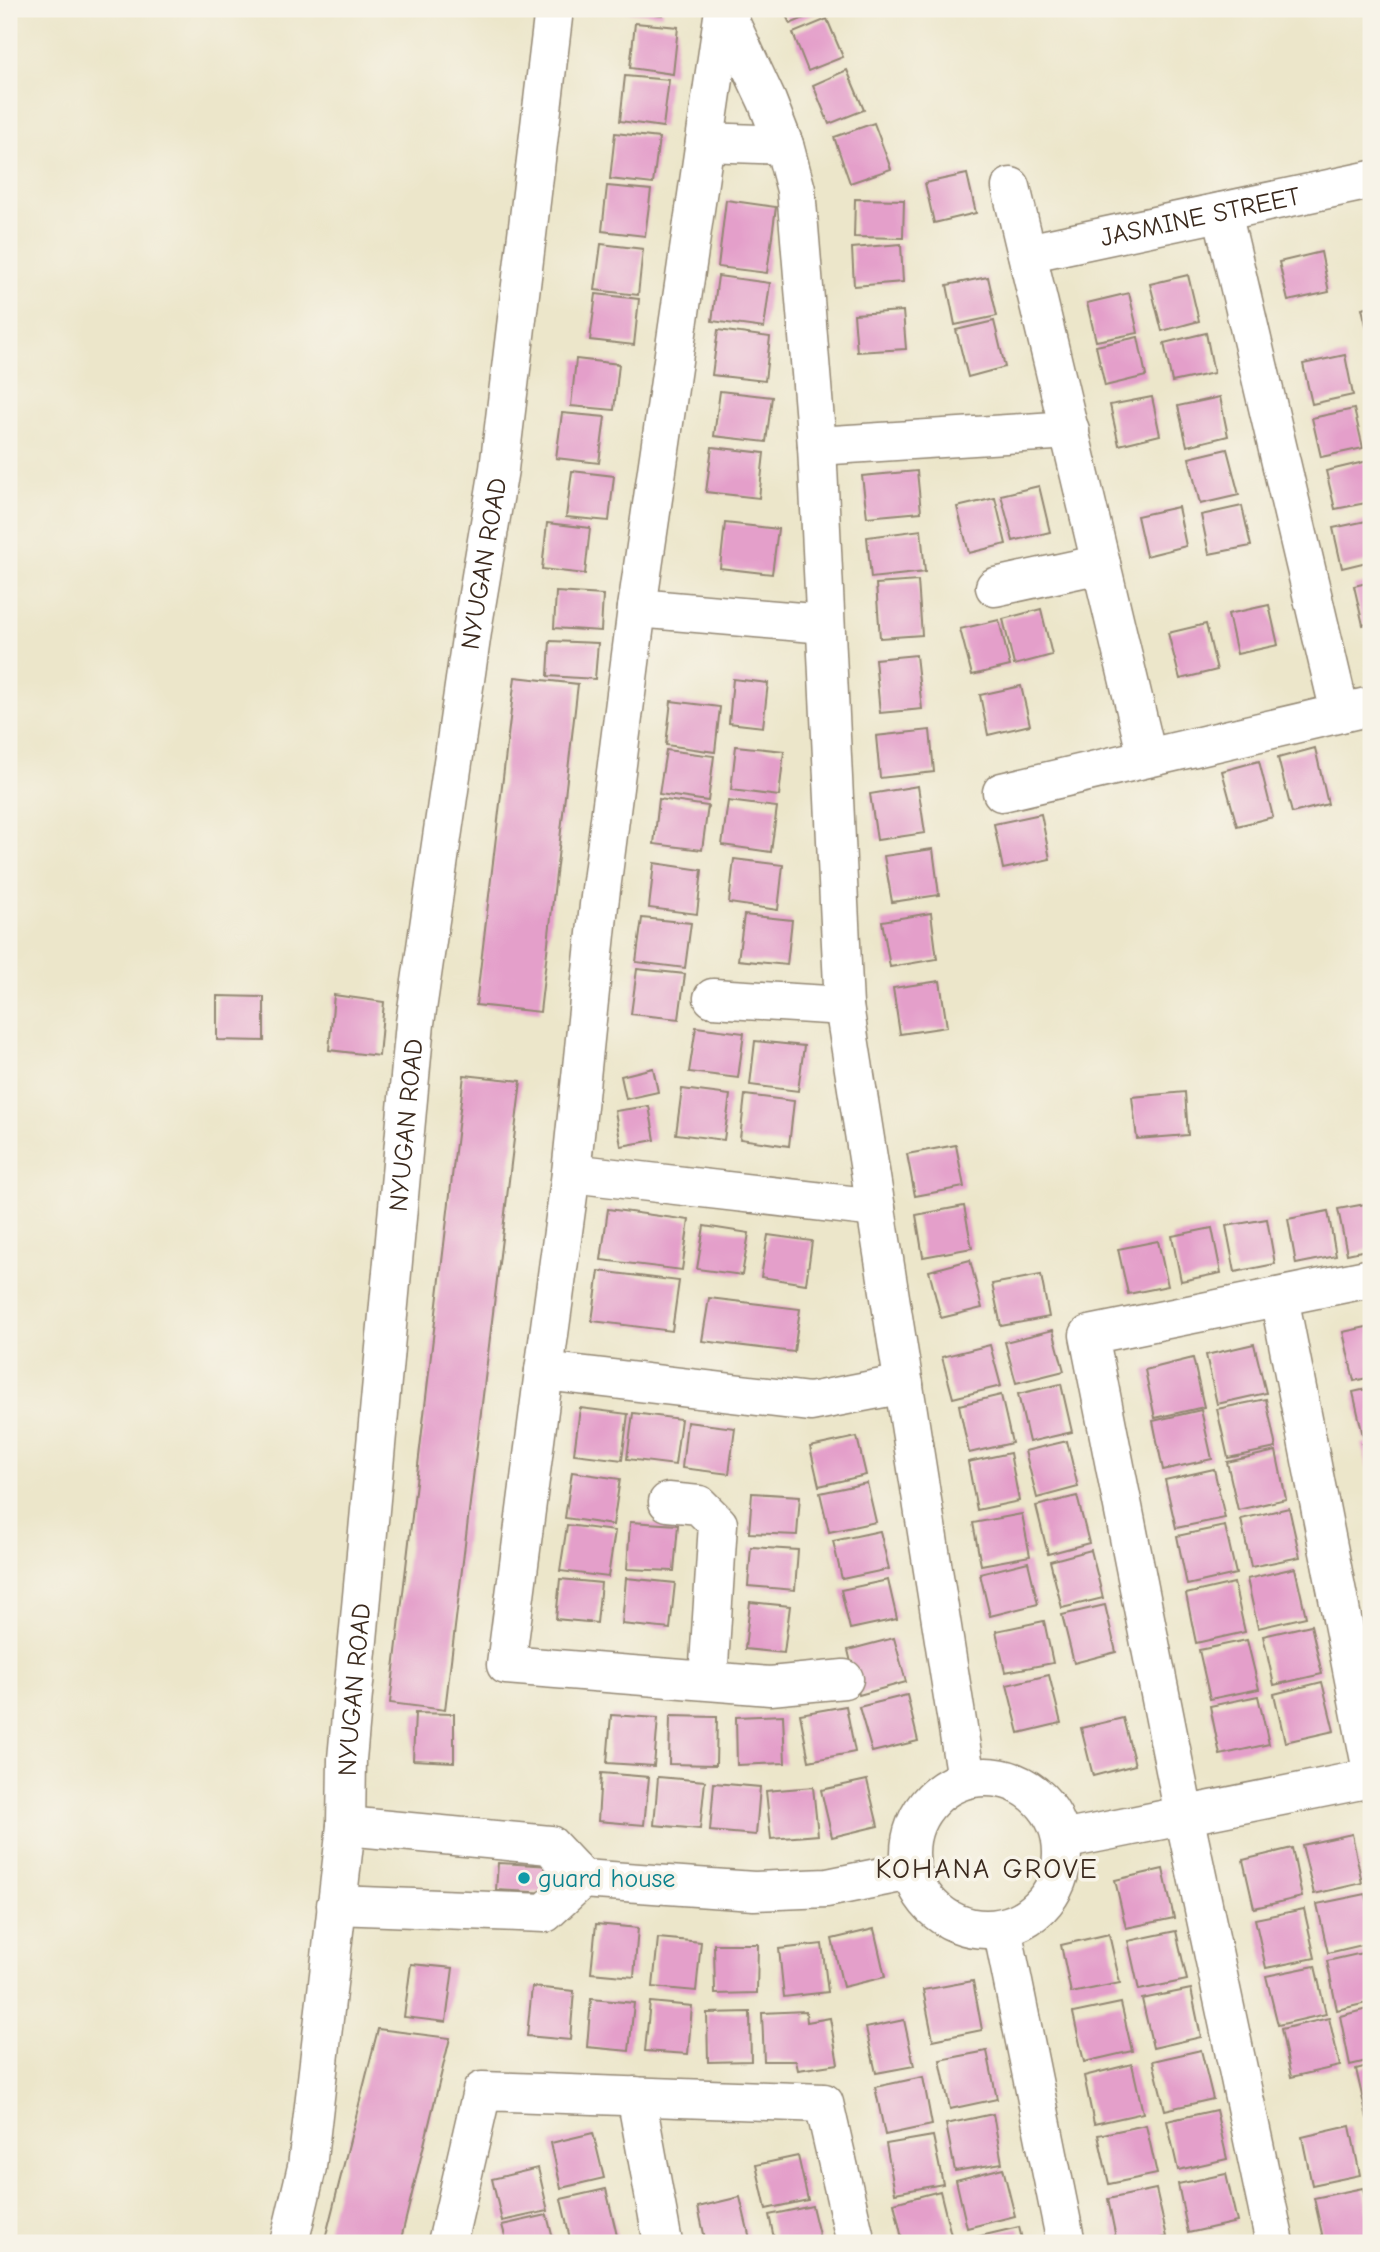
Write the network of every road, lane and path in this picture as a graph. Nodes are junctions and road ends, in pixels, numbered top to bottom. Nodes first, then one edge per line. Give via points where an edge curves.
1 (554, 9) edge
2 (724, 10) edge
3 (705, 142) junction
4 (785, 145) junction
5 (1371, 180) edge
6 (1010, 187) dead end
7 (1222, 212) junction
8 (1027, 253) junction
9 (1070, 430) junction
10 (817, 446) junction
11 (1101, 564) junction
12 (995, 587) dead end
13 (637, 608) junction
14 (825, 624) junction
15 (1356, 710) edge
16 (1147, 757) junction
17 (1002, 792) dead end
18 (713, 998) dead end
19 (844, 1006) junction
20 (571, 1173) junction
21 (876, 1208) junction
22 (1371, 1278) edge
23 (1279, 1297) junction
24 (544, 1371) junction
25 (904, 1384) junction
26 (668, 1502) dead end
27 (844, 1679) dead end
28 (708, 1680) junction
29 (1371, 1766) edge
30 (1371, 1778) edge
31 (966, 1779) junction
32 (1184, 1815) junction
33 (346, 1826) junction
34 (1062, 1840) junction
35 (911, 1871) junction
36 (582, 1879) junction
37 (336, 1905) junction
38 (1002, 1928) junction
39 (636, 2096) junction
40 (289, 2243) edge
41 (447, 2243) edge
42 (663, 2243) edge
43 (856, 2243) edge
44 (1066, 2243) edge
45 (1275, 2243) edge

1 - 33 street, NYUGAN ROAD via 499,469 415,1023 347,1759
2 - 3 street
2 - 4 street
3 - 4 street
3 - 13 street
4 - 10 street via 796,190
5 - 7 street, JASMINE STREET
6 - 8 street
7 - 8 street, JASMINE STREET
7 - 15 street
8 - 9 street
9 - 10 street
9 - 11 street
10 - 14 street
11 - 12 street
11 - 16 street
13 - 14 street
13 - 20 street
14 - 19 street
15 - 16 street
16 - 17 street
18 - 19 street
19 - 21 street
20 - 21 street
20 - 24 street
21 - 25 street
22 - 23 street
23 - 29 street
23 - 32 street via 1089,1335
24 - 25 street via 810,1402
24 - 28 street via 506,1665
25 - 31 street
26 - 28 street via 699,1505 718,1524
27 - 28 street via 770,1686
30 - 32 street
31 - 34 street via 998,1778 1027,1789 1050,1811
31 - 35 street via 940,1792 920,1814 911,1842
32 - 34 street
32 - 45 street
33 - 36 street via 550,1844
33 - 37 street, NYUGAN ROAD
34 - 38 street via 1061,1869 1050,1896 1028,1916
35 - 36 street via 827,1888 754,1891
35 - 38 street via 923,1898 945,1918 973,1928
36 - 37 street via 545,1913
37 - 40 street, NYUGAN ROAD via 307,2167
38 - 44 street
39 - 41 street via 482,2091
39 - 42 street
39 - 43 street via 824,2103

